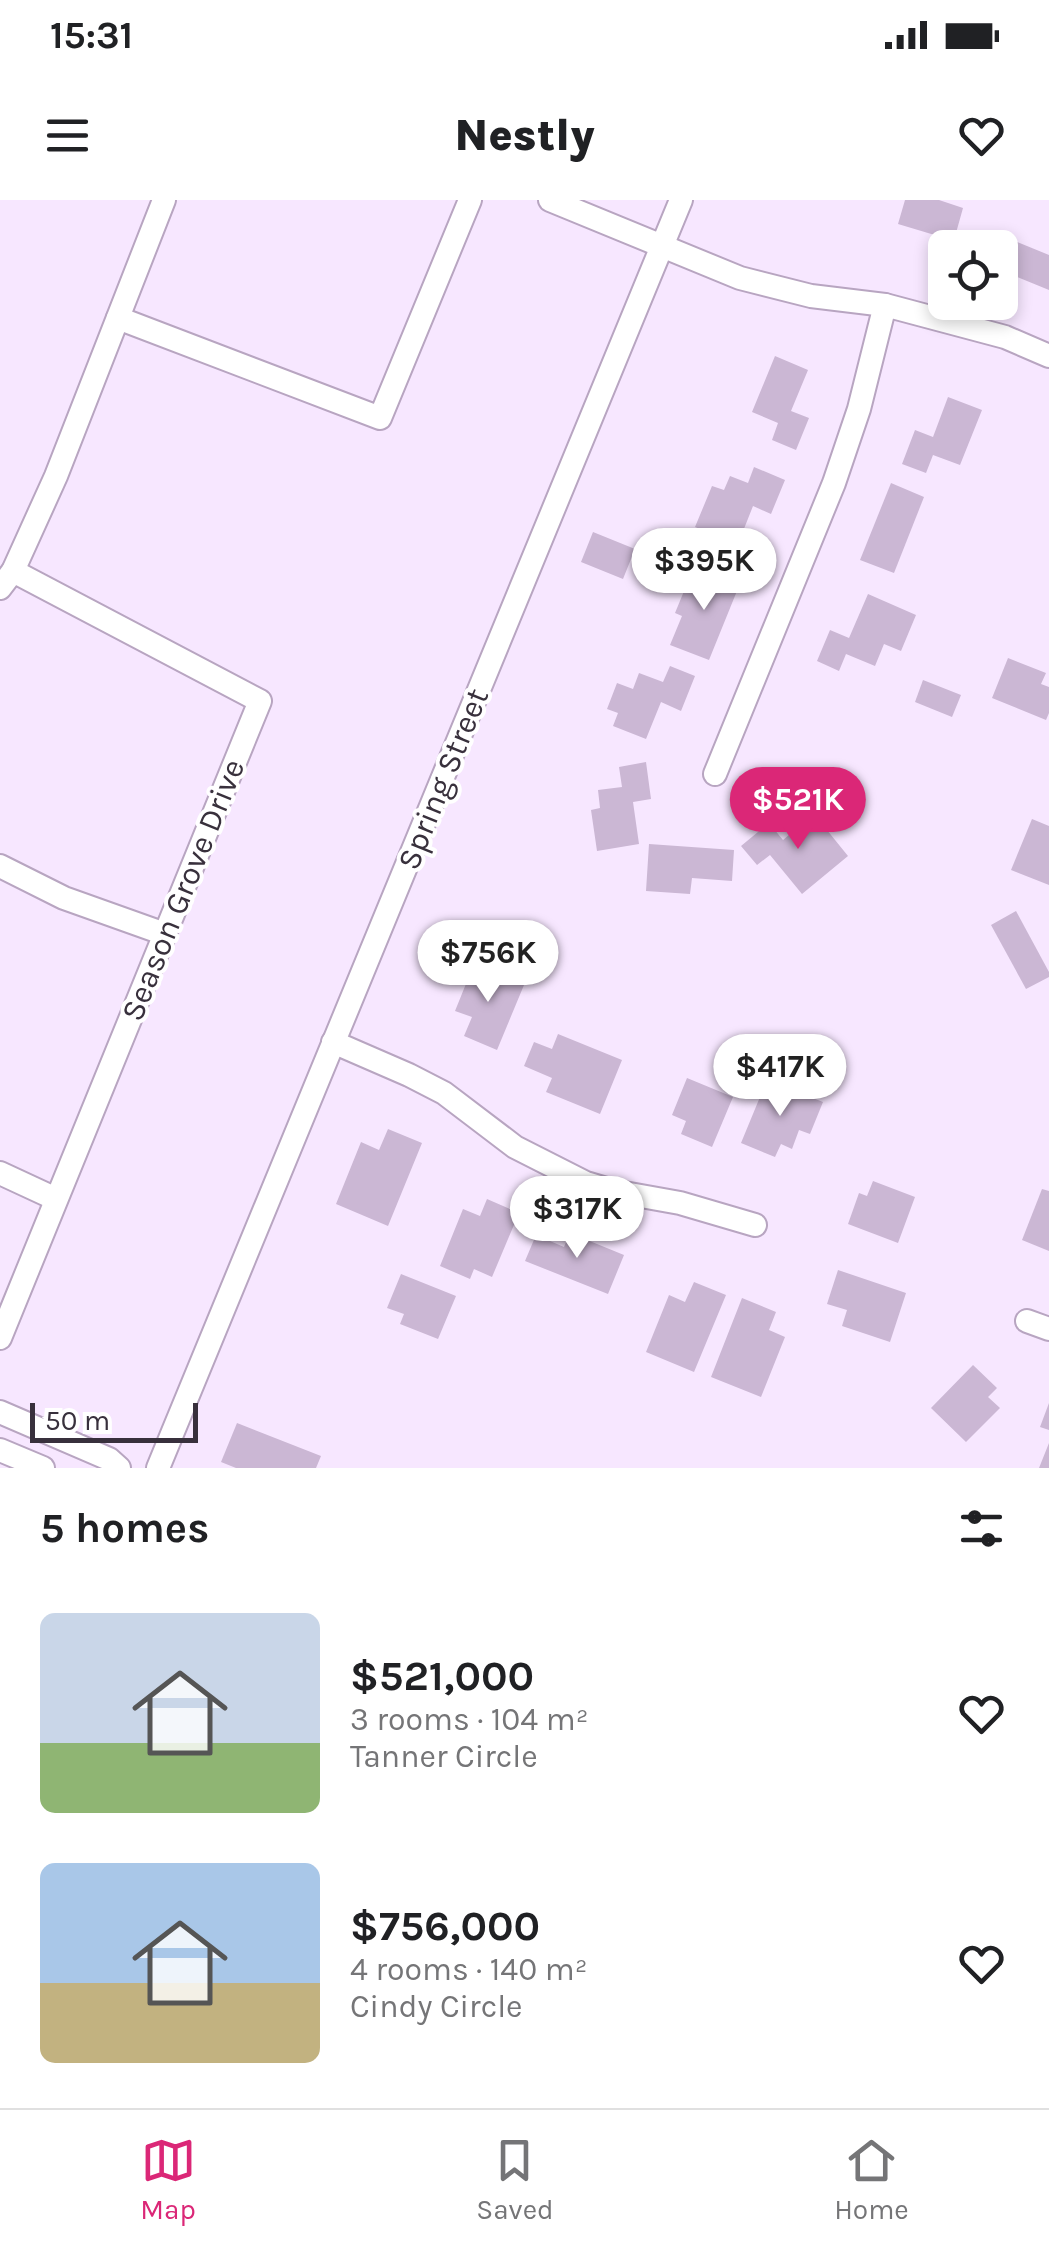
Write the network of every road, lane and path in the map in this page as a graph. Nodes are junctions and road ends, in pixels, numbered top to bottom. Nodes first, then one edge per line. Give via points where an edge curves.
1 (164, 200) edge
2 (470, 200) edge
3 (550, 200) edge
4 (681, 200) edge
5 (664, 245) junction
6 (885, 305) junction
7 (118, 318) junction
8 (1049, 356) edge
9 (6, 580) edge
10 (715, 774) dead end
11 (0, 866) edge
12 (165, 934) junction
13 (334, 1042) junction
14 (0, 1173) edge
15 (56, 1199) junction
16 (754, 1225) dead end
17 (0, 1338) edge
18 (0, 1412) edge
19 (0, 1450) edge
20 (44, 1468) edge
21 (119, 1468) edge
22 (158, 1468) edge

1 - 7 street
2 - 7 street via 380,418
3 - 5 street
4 - 5 street, Spring Street
5 - 6 street via 740,278
5 - 13 street, Spring Street
6 - 8 street
6 - 10 street via 834,483
7 - 9 street via 56,476
9 - 12 street, Season Grove Drive via 260,701
11 - 12 street via 64,898
12 - 15 street, Season Grove Drive
13 - 16 street via 444,1093 515,1147 586,1184
13 - 22 street, Spring Street
14 - 15 street
15 - 17 street, Season Grove Drive
18 - 21 street
19 - 20 street

